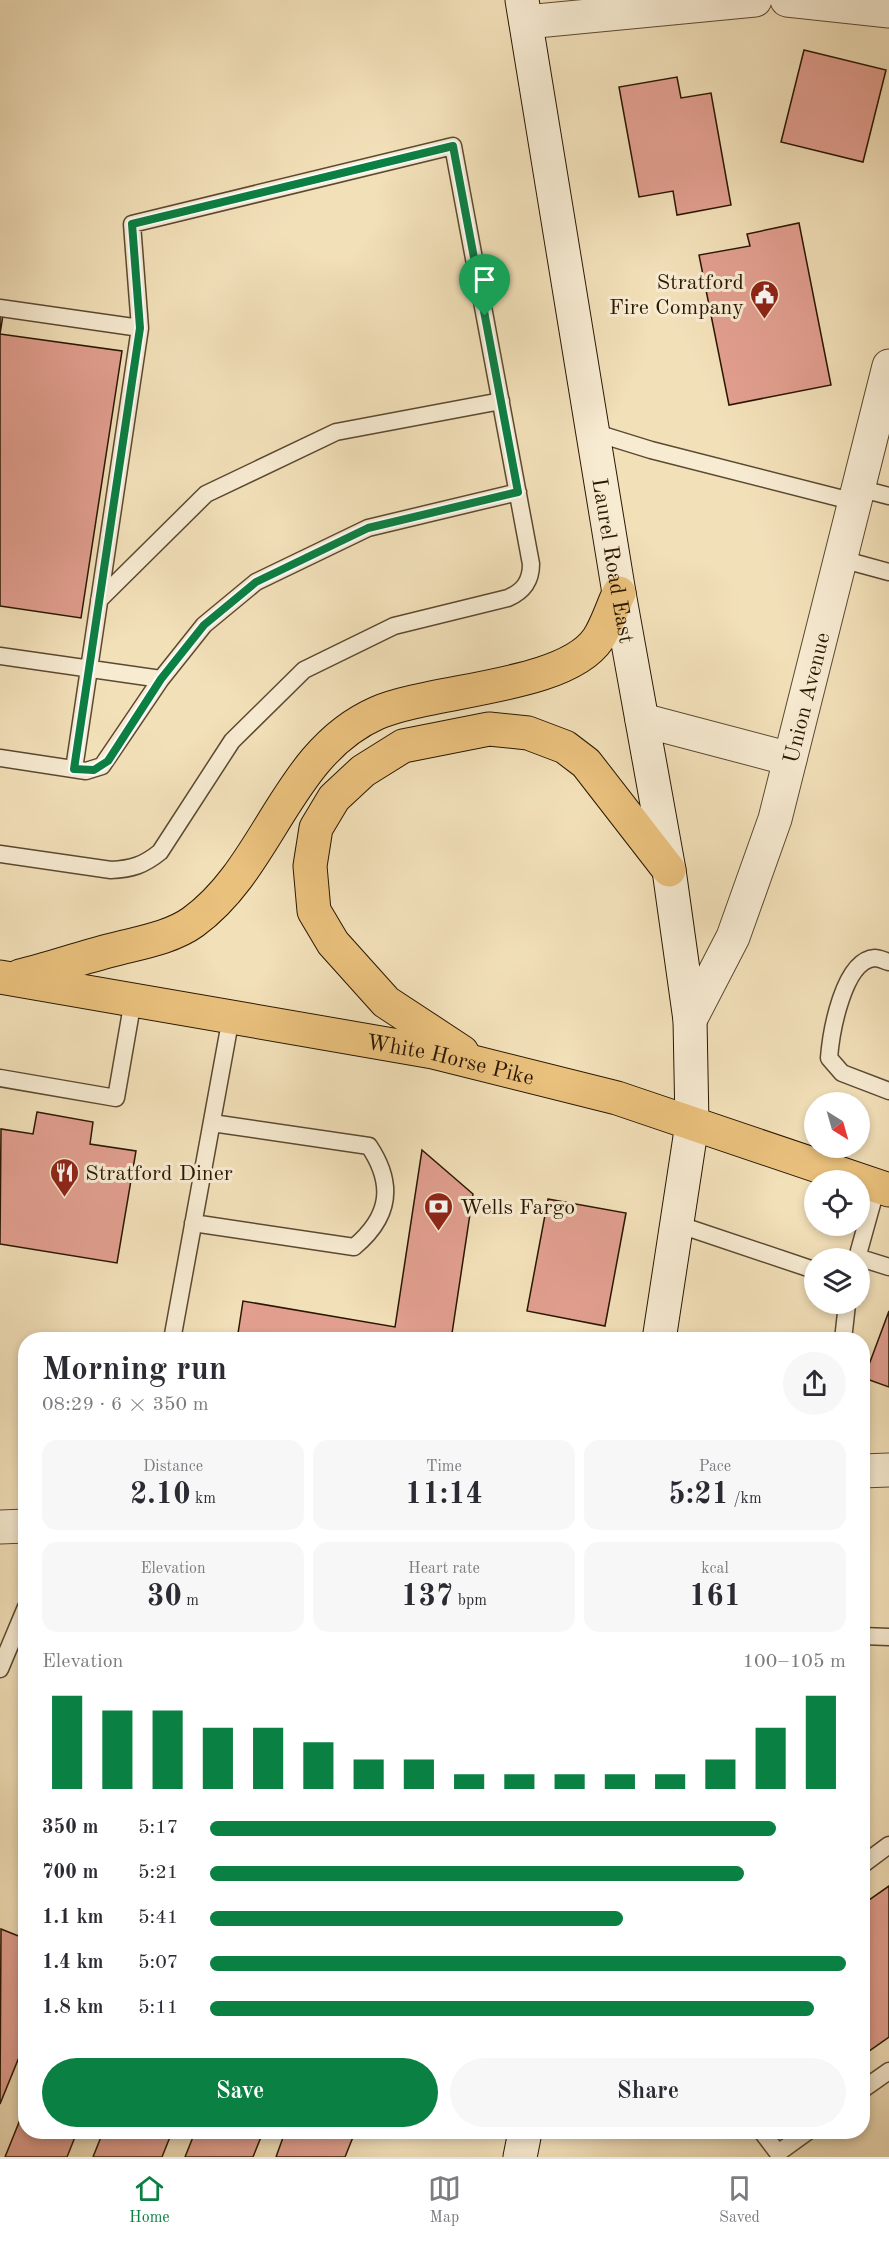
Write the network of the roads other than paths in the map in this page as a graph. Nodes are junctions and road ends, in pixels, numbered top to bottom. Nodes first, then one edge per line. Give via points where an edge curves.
1 (755, 0) edge
2 (787, 0) edge
3 (524, 11) edge
4 (889, 11) edge
5 (0, 308) edge
6 (140, 328) junction
7 (889, 366) edge
8 (501, 401) junction
9 (593, 432) junction
10 (518, 492) junction
11 (867, 495) edge
12 (841, 559) junction
13 (889, 572) edge
14 (619, 593) junction
15 (99, 600) junction
16 (0, 656) edge
17 (89, 669) junction
18 (161, 679) junction
19 (642, 720) junction
20 (0, 758) edge
21 (790, 759) junction
22 (74, 769) junction
23 (0, 854) edge
24 (669, 870) junction
25 (889, 962) edge
26 (6, 978) edge
27 (133, 1000) junction
28 (231, 1017) junction
29 (690, 1020) junction
30 (484, 1066) junction
31 (0, 1078) edge
32 (889, 1091) edge
33 (212, 1123) junction
34 (692, 1124) junction
35 (883, 1188) edge
36 (193, 1223) junction
37 (677, 1224) junction
38 (861, 1248) edge
39 (870, 1262) edge
40 (804, 1267) edge
41 (889, 1267) edge
42 (846, 1314) edge
43 (173, 1332) edge
44 (660, 1332) edge
45 (844, 1332) edge
46 (889, 1470) edge
47 (870, 1471) edge
48 (18, 1526) edge
49 (0, 1527) edge
50 (18, 1626) edge
51 (870, 1636) edge
52 (889, 1637) edge
53 (0, 1669) edge
54 (889, 1845) edge
55 (870, 1859) edge
56 (889, 2071) edge
57 (870, 2084) edge
58 (524, 2139) edge
59 (767, 2139) edge
60 (797, 2139) edge
61 (520, 2157) edge

1 - 3 main road
2 - 4 main road
3 - 9 main road, Laurel Road East
5 - 6 lane
6 - 8 lane via 132,224 453,146
6 - 15 lane
7 - 11 main road, Union Avenue
8 - 10 lane
8 - 15 lane via 336,432 206,494
9 - 11 lane via 651,450
9 - 14 main road, Laurel Road East
10 - 18 lane via 368,528 256,582 204,625
10 - 23 lane via 531,564 523,589 508,598 394,626 304,670 232,741 160,852 146,863 111,870
11 - 12 main road, Union Avenue
12 - 13 lane
12 - 21 main road, Union Avenue
14 - 19 main road, Laurel Road East
14 - 26 highway via 598,639 578,659 548,672 376,714 316,757 244,870 216,903 191,924 156,938
15 - 17 lane
16 - 17 lane
17 - 18 lane
17 - 22 lane
18 - 22 lane via 108,761 94,770
19 - 21 main road
19 - 24 main road, Laurel Road East
20 - 22 lane
21 - 29 main road, Union Avenue via 775,819 734,937
24 - 29 main road, Laurel Road East
24 - 30 highway via 586,764 565,747 528,733 489,729 403,747 363,771 334,798 316,828 310,866 315,911 333,943 386,1002
25 - 32 lane via 876,958 860,964 851,973 831,1034 829,1058 842,1073
26 - 27 highway, White Horse Pike
27 - 28 highway, White Horse Pike
27 - 31 lane via 116,1098
28 - 30 highway, White Horse Pike via 433,1053
28 - 33 lane
29 - 34 main road, Laurel Road East
30 - 34 highway, White Horse Pike via 617,1098
33 - 36 lane
33 - 36 lane via 369,1146 380,1162 386,1200 369,1235 354,1247
34 - 35 highway, White Horse Pike
34 - 37 main road, Laurel Road East
35 - 38 lane
36 - 43 lane
37 - 40 lane
37 - 44 main road, Laurel Road East
39 - 41 lane
42 - 45 lane
46 - 47 main road
48 - 49 main road
50 - 53 lane
51 - 52 lane
54 - 55 lane
56 - 57 lane
58 - 61 main road
59 - 60 lane via 778,2153

